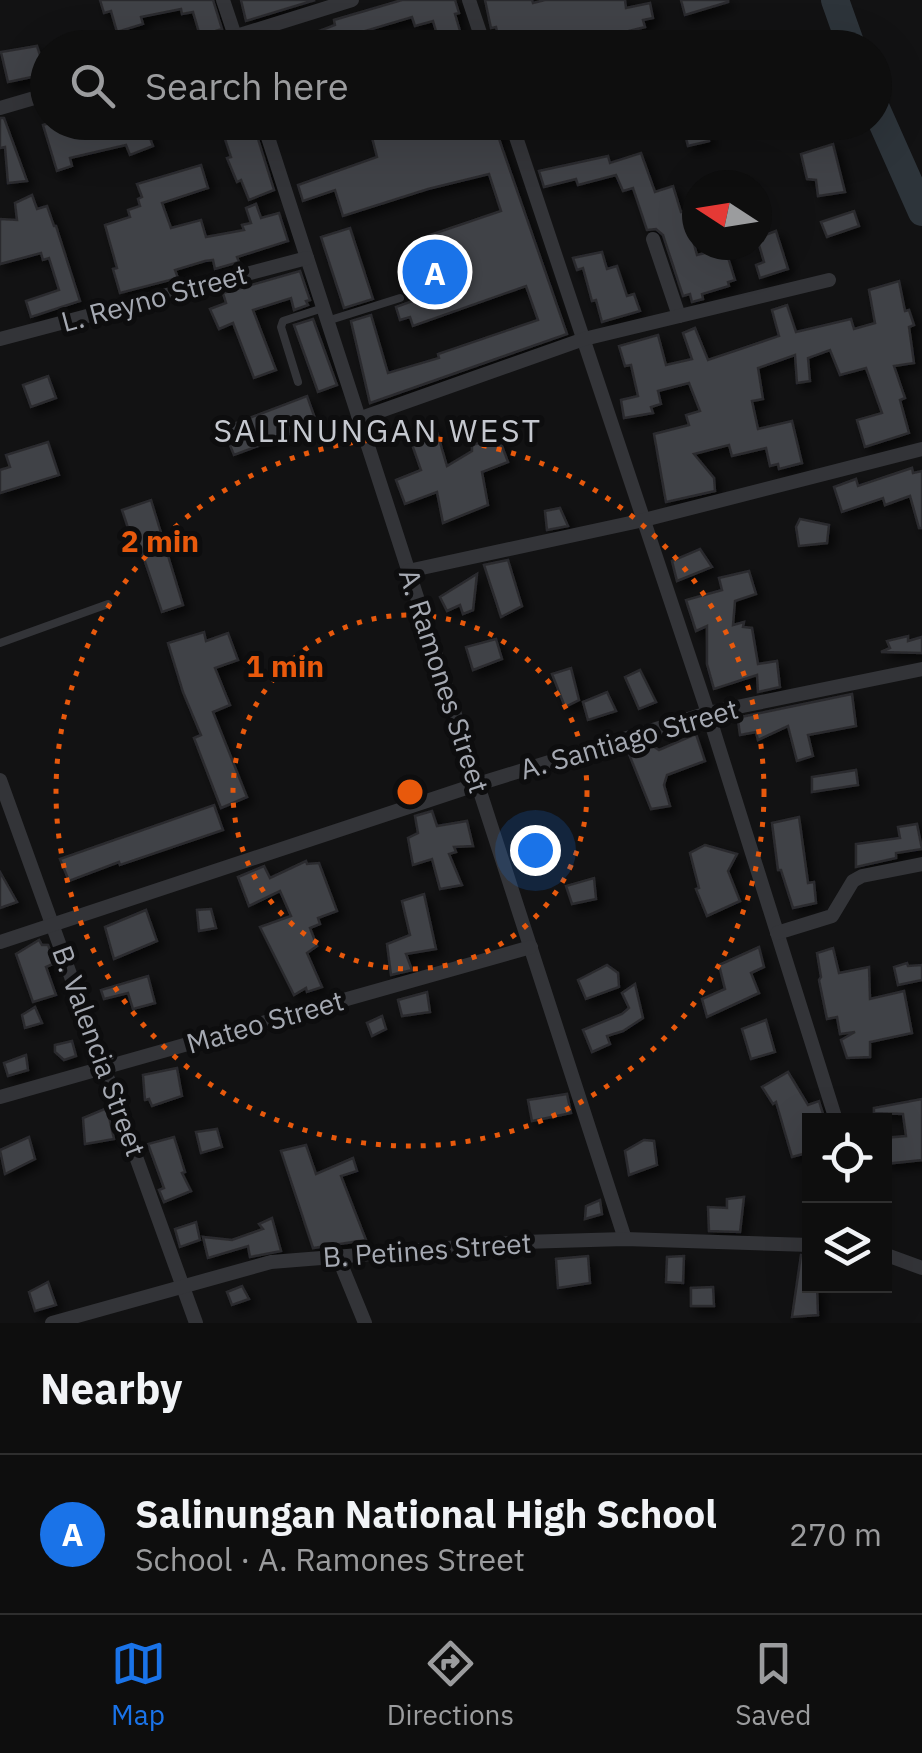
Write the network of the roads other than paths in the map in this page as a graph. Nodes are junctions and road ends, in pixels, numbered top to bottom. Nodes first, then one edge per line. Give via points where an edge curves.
1 (223, 0) edge
2 (352, 0) edge
3 (469, 0) edge
4 (233, 30) edge
5 (270, 30) edge
6 (479, 30) edge
7 (30, 99) edge
8 (0, 108) edge
9 (269, 140) edge
10 (517, 140) edge
11 (653, 238) dead end
12 (307, 258) junction
13 (830, 280) dead end
14 (400, 298) dead end
15 (325, 314) junction
16 (679, 316) junction
17 (0, 339) edge
18 (584, 339) junction
19 (298, 382) dead end
20 (358, 419) junction
21 (922, 449) edge
22 (644, 520) junction
23 (408, 571) junction
24 (108, 604) dead end
25 (0, 643) edge
26 (922, 669) edge
27 (708, 713) junction
28 (0, 780) edge
29 (478, 784) junction
30 (922, 864) edge
31 (53, 925) junction
32 (777, 934) junction
33 (0, 942) edge
34 (531, 948) junction
35 (104, 1066) junction
36 (0, 1097) edge
37 (834, 1113) edge
38 (625, 1240) junction
39 (802, 1245) edge
40 (892, 1257) edge
41 (338, 1258) junction
42 (922, 1268) edge
43 (182, 1285) junction
44 (52, 1323) edge
45 (196, 1323) edge
46 (365, 1323) edge

1 - 4 street
2 - 5 street
3 - 6 street
7 - 8 street
9 - 12 street, A. Ramones Street
10 - 18 street
11 - 16 street
12 - 15 street, A. Ramones Street
12 - 17 street, L. Reyno Street
13 - 16 street
14 - 15 lane
15 - 19 lane via 283,321
15 - 20 street, A. Ramones Street
16 - 18 street
18 - 20 street
18 - 22 street
20 - 23 street, A. Ramones Street
21 - 22 street
22 - 23 street
22 - 27 street
23 - 29 street, A. Ramones Street
24 - 25 lane
26 - 27 street, A. Santiago Street
27 - 29 street, A. Santiago Street
27 - 32 street
28 - 31 street, B. Valencia Street
29 - 31 street, A. Santiago Street
29 - 34 street, A. Ramones Street
30 - 32 street via 862,876 832,916
31 - 33 street, A. Santiago Street
31 - 35 street, B. Valencia Street
32 - 37 street
34 - 35 street, Mateo Street
34 - 38 street, A. Ramones Street
35 - 36 street, Mateo Street
35 - 43 street, B. Valencia Street
38 - 39 street, B. Petines Street
38 - 41 street, B. Petines Street
40 - 42 street
41 - 43 street, B. Petines Street via 271,1262
41 - 46 street
43 - 44 street, B. Petines Street
43 - 45 street, B. Valencia Street

